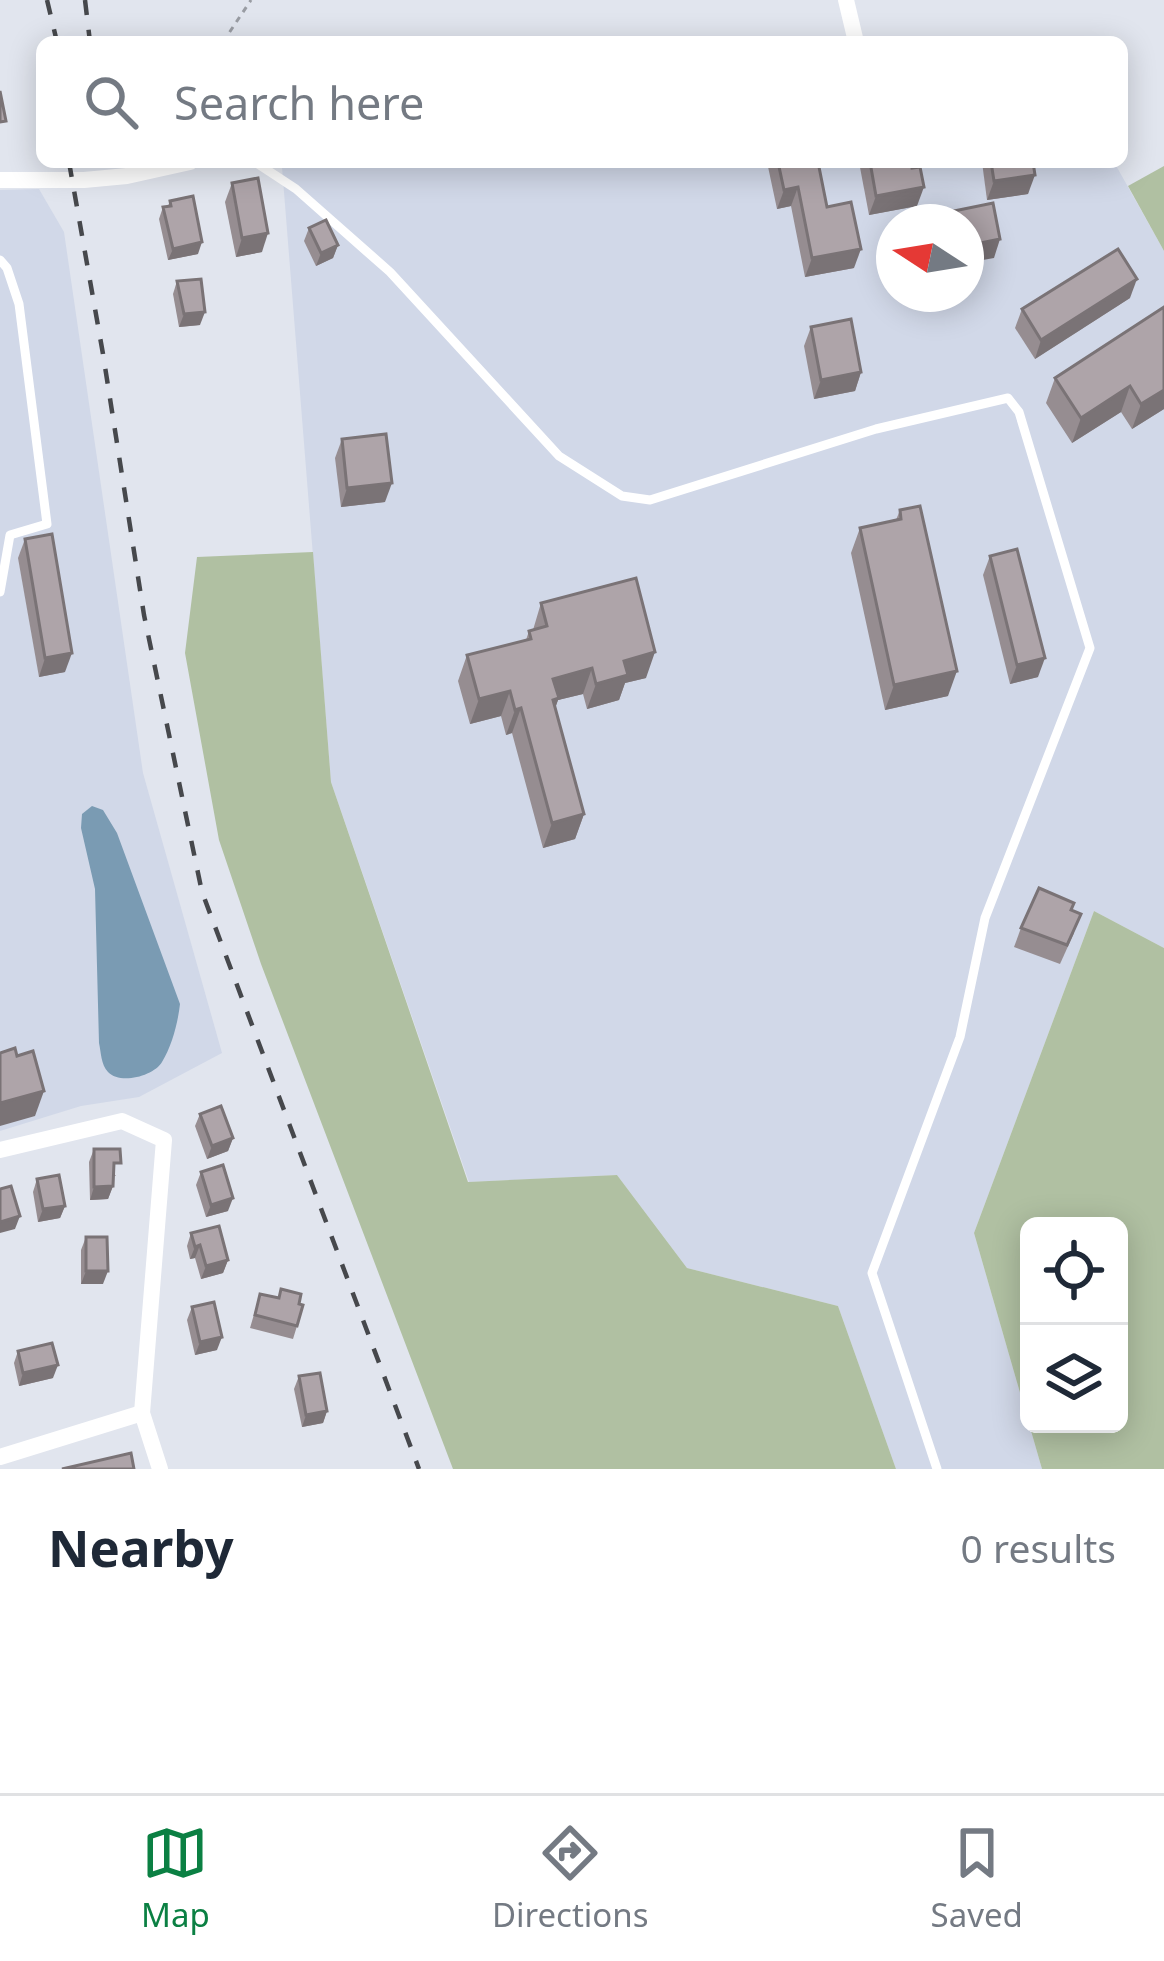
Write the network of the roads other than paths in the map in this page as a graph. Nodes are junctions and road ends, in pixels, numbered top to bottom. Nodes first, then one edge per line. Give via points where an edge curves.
1 (846, 0) edge
2 (855, 36) edge
3 (163, 168) edge
4 (264, 168) edge
5 (0, 180) edge
6 (0, 260) edge
7 (0, 592) edge
8 (0, 1150) edge
9 (142, 1413) junction
10 (0, 1457) edge
11 (160, 1469) edge
12 (937, 1469) edge

1 - 2 street
3 - 5 street via 84,180
4 - 12 lane via 389,272 559,456 622,496 650,500 876,429 1008,398 1019,412 1090,649 985,918 960,1037 872,1273
6 - 7 lane via 19,304 47,524 10,535
8 - 9 street via 122,1121 164,1140
9 - 10 street
9 - 11 street

